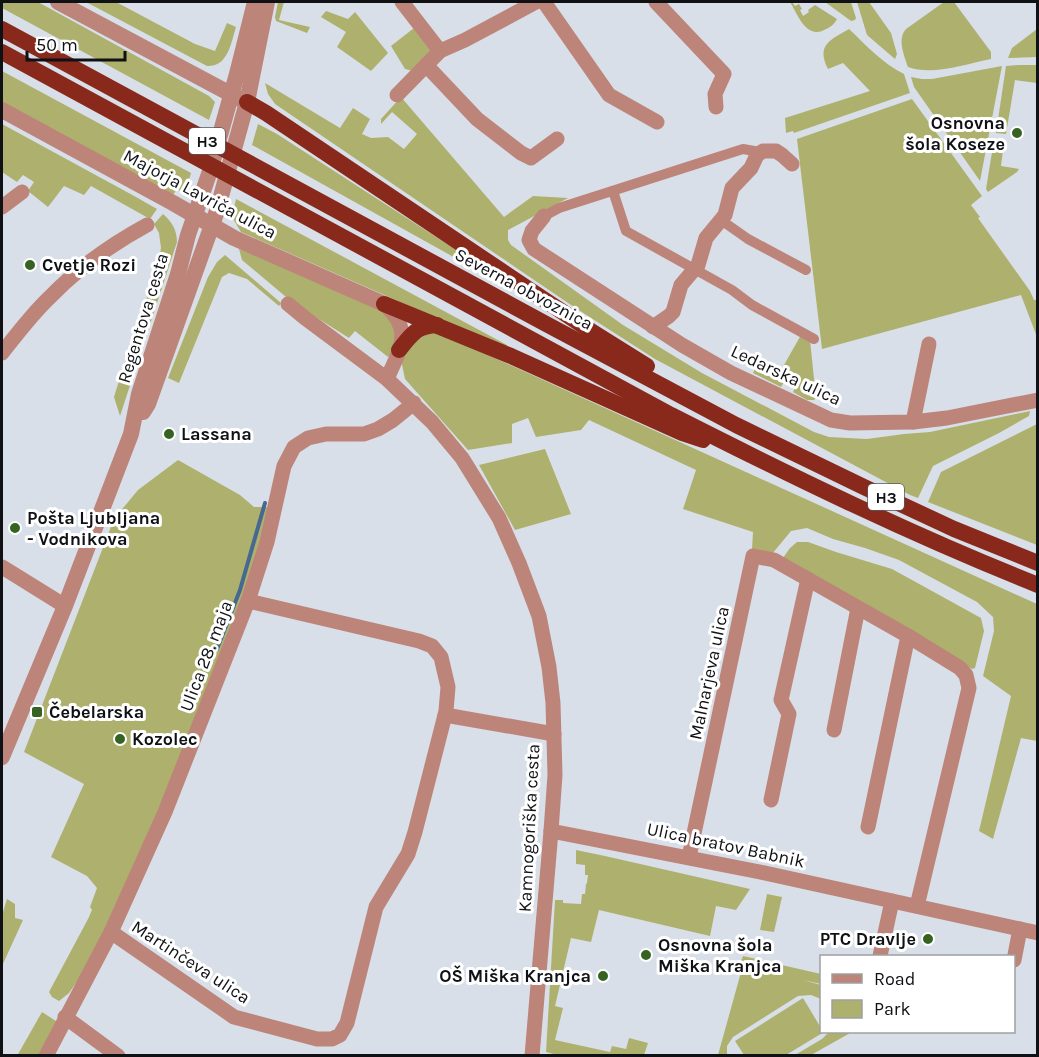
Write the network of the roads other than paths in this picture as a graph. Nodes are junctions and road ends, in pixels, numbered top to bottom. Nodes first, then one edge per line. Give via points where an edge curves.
1 (58, 2) edge
2 (255, 2) edge
3 (267, 2) edge
4 (402, 2) edge
5 (536, 2) edge
6 (544, 2) edge
7 (656, 2) edge
8 (2, 29) edge
9 (440, 51) junction
10 (2, 52) edge
11 (426, 65) junction
12 (398, 95) dead end
13 (229, 101) junction
14 (716, 106) dead end
15 (2, 110) edge
16 (245, 110) junction
17 (657, 122) dead end
18 (557, 140) dead end
19 (760, 152) junction
20 (792, 164) dead end
21 (613, 191) junction
22 (22, 192) dead end
23 (2, 207) edge
24 (197, 209) junction
25 (544, 216) joint
26 (215, 218) junction
27 (721, 220) junction
28 (147, 225) dead end
29 (695, 270) junction
30 (806, 270) dead end
31 (288, 304) dead end
32 (384, 304) junction
33 (437, 325) junction
34 (653, 327) junction
35 (814, 339) dead end
36 (929, 344) dead end
37 (399, 350) junction
38 (2, 353) edge
39 (387, 379) junction
40 (1038, 400) edge
41 (414, 404) junction
42 (913, 422) junction
43 (736, 425) junction
44 (131, 434) junction
45 (734, 447) junction
46 (1038, 563) edge
47 (2, 567) edge
48 (1016, 576) junction
49 (808, 579) junction
50 (1038, 585) edge
51 (1038, 593) edge
52 (248, 601) junction
53 (65, 606) junction
54 (858, 608) junction
55 (909, 636) junction
56 (445, 715) junction
57 (834, 730) dead end
58 (554, 734) junction
59 (2, 757) edge
60 (771, 800) dead end
61 (868, 827) dead end
62 (551, 831) junction
63 (689, 857) junction
64 (892, 901) junction
65 (917, 906) junction
66 (1032, 929) edge
67 (111, 932) junction
68 (880, 955) edge
69 (1015, 958) edge
70 (65, 1017) junction
71 (46, 1056) edge
72 (118, 1056) edge
73 (532, 1056) edge

1 - 13 street
2 - 13 street, Regentova cesta
3 - 16 street, Regentova cesta
4 - 9 street
5 - 9 street
6 - 17 street via 609,95
7 - 14 street via 724,74 715,94
8 - 43 highway, Severna obvoznica / H3
9 - 11 street
10 - 45 highway, H3
11 - 12 street
11 - 18 street via 477,119 521,153 531,158
13 - 16 street
13 - 24 street, Regentova cesta
15 - 24 street, Majorja Lavriča ulica via 173,203
16 - 26 street, Regentova cesta
16 - 43 highway via 266,113
19 - 20 street, Ledarska ulica via 776,151
19 - 21 street, Ledarska ulica via 743,149
19 - 27 street via 732,188
21 - 25 street, Ledarska ulica
21 - 29 street via 626,231
22 - 23 street
24 - 26 street, Majorja Lavriča ulica
24 - 44 street, Regentova cesta via 139,394
25 - 34 street, Ledarska ulica via 532,231 534,249
26 - 32 street, Majorja Lavriča ulica via 234,238
26 - 44 street, Regentova cesta via 148,404
27 - 29 street via 706,238
27 - 30 street
28 - 38 street via 73,275
29 - 34 street via 681,285 673,312
29 - 35 street
31 - 39 street, Kamnogoriška cesta
32 - 33 highway
32 - 37 street via 401,324
33 - 37 highway via 418,329
33 - 45 highway via 682,433
34 - 42 street, Ledarska ulica via 731,373 831,420
36 - 42 street
37 - 39 street
39 - 41 street, Kamnogoriška cesta
40 - 42 street, Ledarska ulica
41 - 52 street, Ulica 28. maja via 378,429 364,434 326,434 308,438 294,447 284,466 267,542
41 - 58 street, Kamnogoriška cesta via 462,458 499,518 519,563 539,616 549,667
43 - 46 highway, Severna obvoznica / H3 via 935,520
44 - 53 street, Regentova cesta
45 - 48 highway, H3 via 896,525
47 - 53 street
48 - 50 highway, H3
48 - 51 highway
49 - 54 street, Malnarjeva ulica
49 - 60 street via 781,700 789,714
49 - 63 street, Malnarjeva ulica via 774,560 753,556
52 - 56 street, Martinčeva ulica via 432,646 441,657 448,687
52 - 67 street, Ulica 28. maja via 165,812
53 - 59 street, Regentova cesta
54 - 55 street, Malnarjeva ulica
54 - 57 street
55 - 61 street
55 - 65 street, Malnarjeva ulica via 960,668 969,684
56 - 58 street
56 - 67 street, Martinčeva ulica via 408,854 376,907 347,1023 340,1035 317,1039 234,1017
58 - 62 street, Kamnogoriška cesta
62 - 63 street, Ulica bratov Babnik
62 - 73 street, Kamnogoriška cesta
63 - 64 street, Ulica bratov Babnik
64 - 65 street, Ulica bratov Babnik
64 - 68 street
65 - 66 street, Ulica bratov Babnik
66 - 69 street, Ulica bratov Babnik
67 - 70 street, Ulica 28. maja
70 - 71 street, Ulica 28. maja
70 - 72 street

